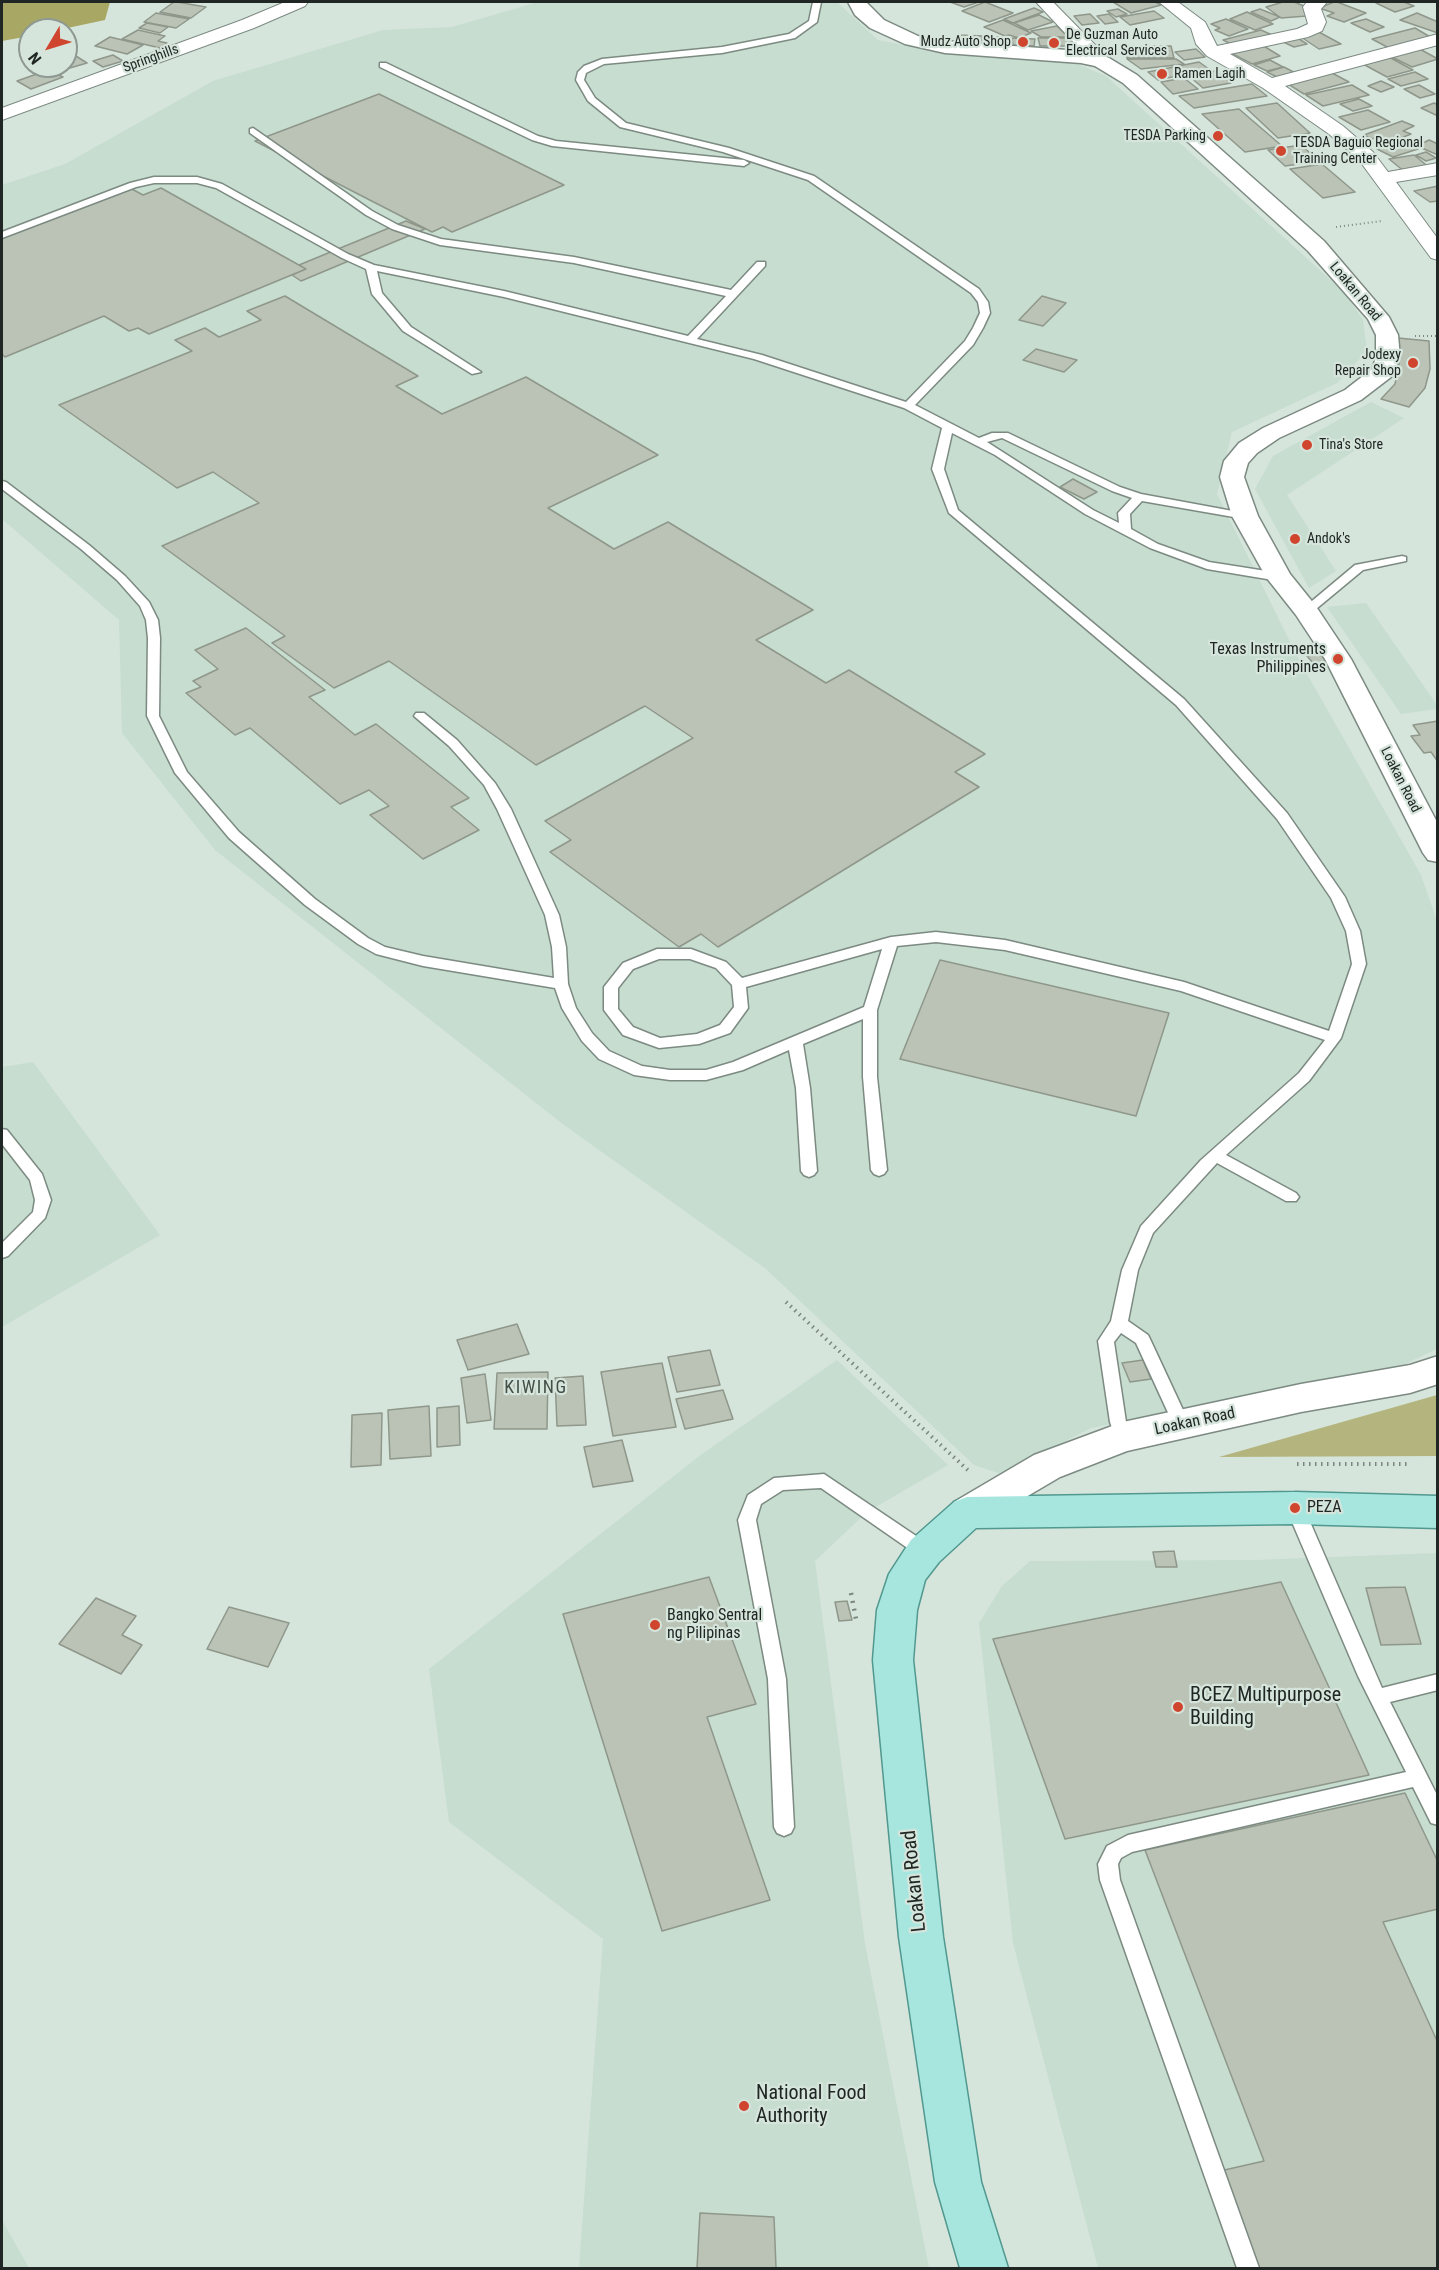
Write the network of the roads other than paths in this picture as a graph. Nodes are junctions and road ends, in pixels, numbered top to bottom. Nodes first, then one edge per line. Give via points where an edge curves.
1 (299, 2) edge
2 (817, 2) edge
3 (857, 2) edge
4 (1044, 2) edge
5 (1168, 2) edge
6 (1319, 2) edge
7 (1437, 39) edge
8 (1213, 52) junction
9 (1102, 62) junction
10 (383, 65) dead end
11 (1270, 84) junction
12 (2, 114) edge
13 (253, 131) dead end
14 (1437, 170) edge
15 (811, 177) junction
16 (1382, 179) junction
17 (2, 235) edge
18 (1437, 254) edge
19 (761, 264) dead end
20 (371, 267) junction
21 (734, 294) junction
22 (690, 340) junction
23 (476, 372) dead end
24 (908, 406) junction
25 (948, 427) junction
26 (979, 442) junction
27 (2, 484) edge
28 (1138, 497) junction
29 (1245, 516) junction
30 (1125, 531) junction
31 (1402, 559) dead end
32 (1279, 578) junction
33 (1306, 611) junction
34 (420, 716) dead end
35 (1437, 853) edge
36 (891, 942) junction
37 (561, 984) junction
38 (739, 984) junction
39 (870, 1010) junction
40 (1334, 1038) junction
41 (795, 1041) junction
42 (2, 1134) edge
43 (1216, 1156) junction
44 (879, 1170) dead end
45 (809, 1171) dead end
46 (1291, 1197) dead end
47 (2, 1252) edge
48 (1119, 1323) junction
49 (1437, 1370) edge
50 (1182, 1425) junction
51 (1124, 1437) junction
52 (982, 1504) junction
53 (1295, 1508) junction
54 (1437, 1512) edge
55 (925, 1551) junction
56 (1437, 1682) edge
57 (1379, 1697) junction
58 (1417, 1778) junction
59 (1437, 1817) edge
60 (784, 1827) dead end
61 (984, 2268) edge
62 (1248, 2268) edge

1 - 12 street, Springhills
2 - 15 lane via 813,22 792,36 722,50 602,62 582,72 580,80 591,99 623,125 726,150
3 - 9 main road, Loakan Road via 877,24 912,40 945,47
4 - 9 street
5 - 8 street via 1199,26 1205,44
6 - 8 street via 1312,7 1316,27
7 - 11 street
8 - 11 street
9 - 29 main road, Loakan Road via 1130,79 1316,246 1378,317 1387,335 1388,358 1383,372 1370,384 1271,433 1236,461 1232,477
10 - 15 lane via 555,144 756,164
11 - 16 street via 1336,130 1366,156
13 - 21 lane via 395,227 440,242 574,260
14 - 16 street
15 - 24 lane via 948,271 983,302 985,314 969,343
16 - 18 street
17 - 20 lane via 133,185 154,180 197,180 219,186
19 - 21 lane
20 - 22 lane via 504,294
20 - 23 lane via 377,294 407,329
21 - 22 lane
22 - 24 lane via 758,357
24 - 25 lane
25 - 26 lane
25 - 40 lane via 938,469 953,511 1180,702 1282,816 1338,897 1353,931 1359,964
26 - 28 lane via 998,434 1012,437
26 - 30 lane
27 - 37 lane via 85,547 145,605 154,638 153,716 181,773 234,835 310,902 381,951 423,962
28 - 29 lane
28 - 30 lane via 1124,513
29 - 32 main road, Loakan Road
30 - 32 lane via 1184,558
31 - 33 lane via 1359,567
32 - 33 main road, Loakan Road
33 - 35 main road, Loakan Road via 1338,660
34 - 37 lane via 489,783 504,809 552,915
36 - 38 lane
36 - 39 lane
36 - 40 lane via 936,937 1005,945 1184,987
37 - 41 lane via 568,1008 587,1037 604,1055 639,1071 706,1075 738,1066
38 - 38 lane via 741,1008 724,1029 699,1039 659,1043 628,1031 610,1010 611,987 628,966 657,954 692,954 721,964
39 - 41 lane
39 - 44 lane via 870,1077
40 - 43 lane via 1305,1077
41 - 45 lane via 804,1088
42 - 47 lane via 37,1178 43,1200 40,1214
43 - 46 lane
43 - 48 lane via 1146,1230 1130,1270
48 - 50 lane via 1142,1339
48 - 51 lane via 1106,1341 1118,1422
49 - 50 main road, Loakan Road via 1410,1379
50 - 51 main road, Loakan Road
51 - 52 main road, Loakan Road via 1047,1466
52 - 53 main road
52 - 55 main road, Loakan Road
53 - 54 main road
53 - 57 lane
55 - 60 lane via 824,1481 780,1484 754,1500 747,1520 777,1679
55 - 61 main road, Loakan Road via 908,1574 897,1610 893,1660 921,1937 958,2182
56 - 57 lane
57 - 58 lane
58 - 59 lane
58 - 62 lane via 1128,1845 1114,1852 1108,1864 1110,1880

